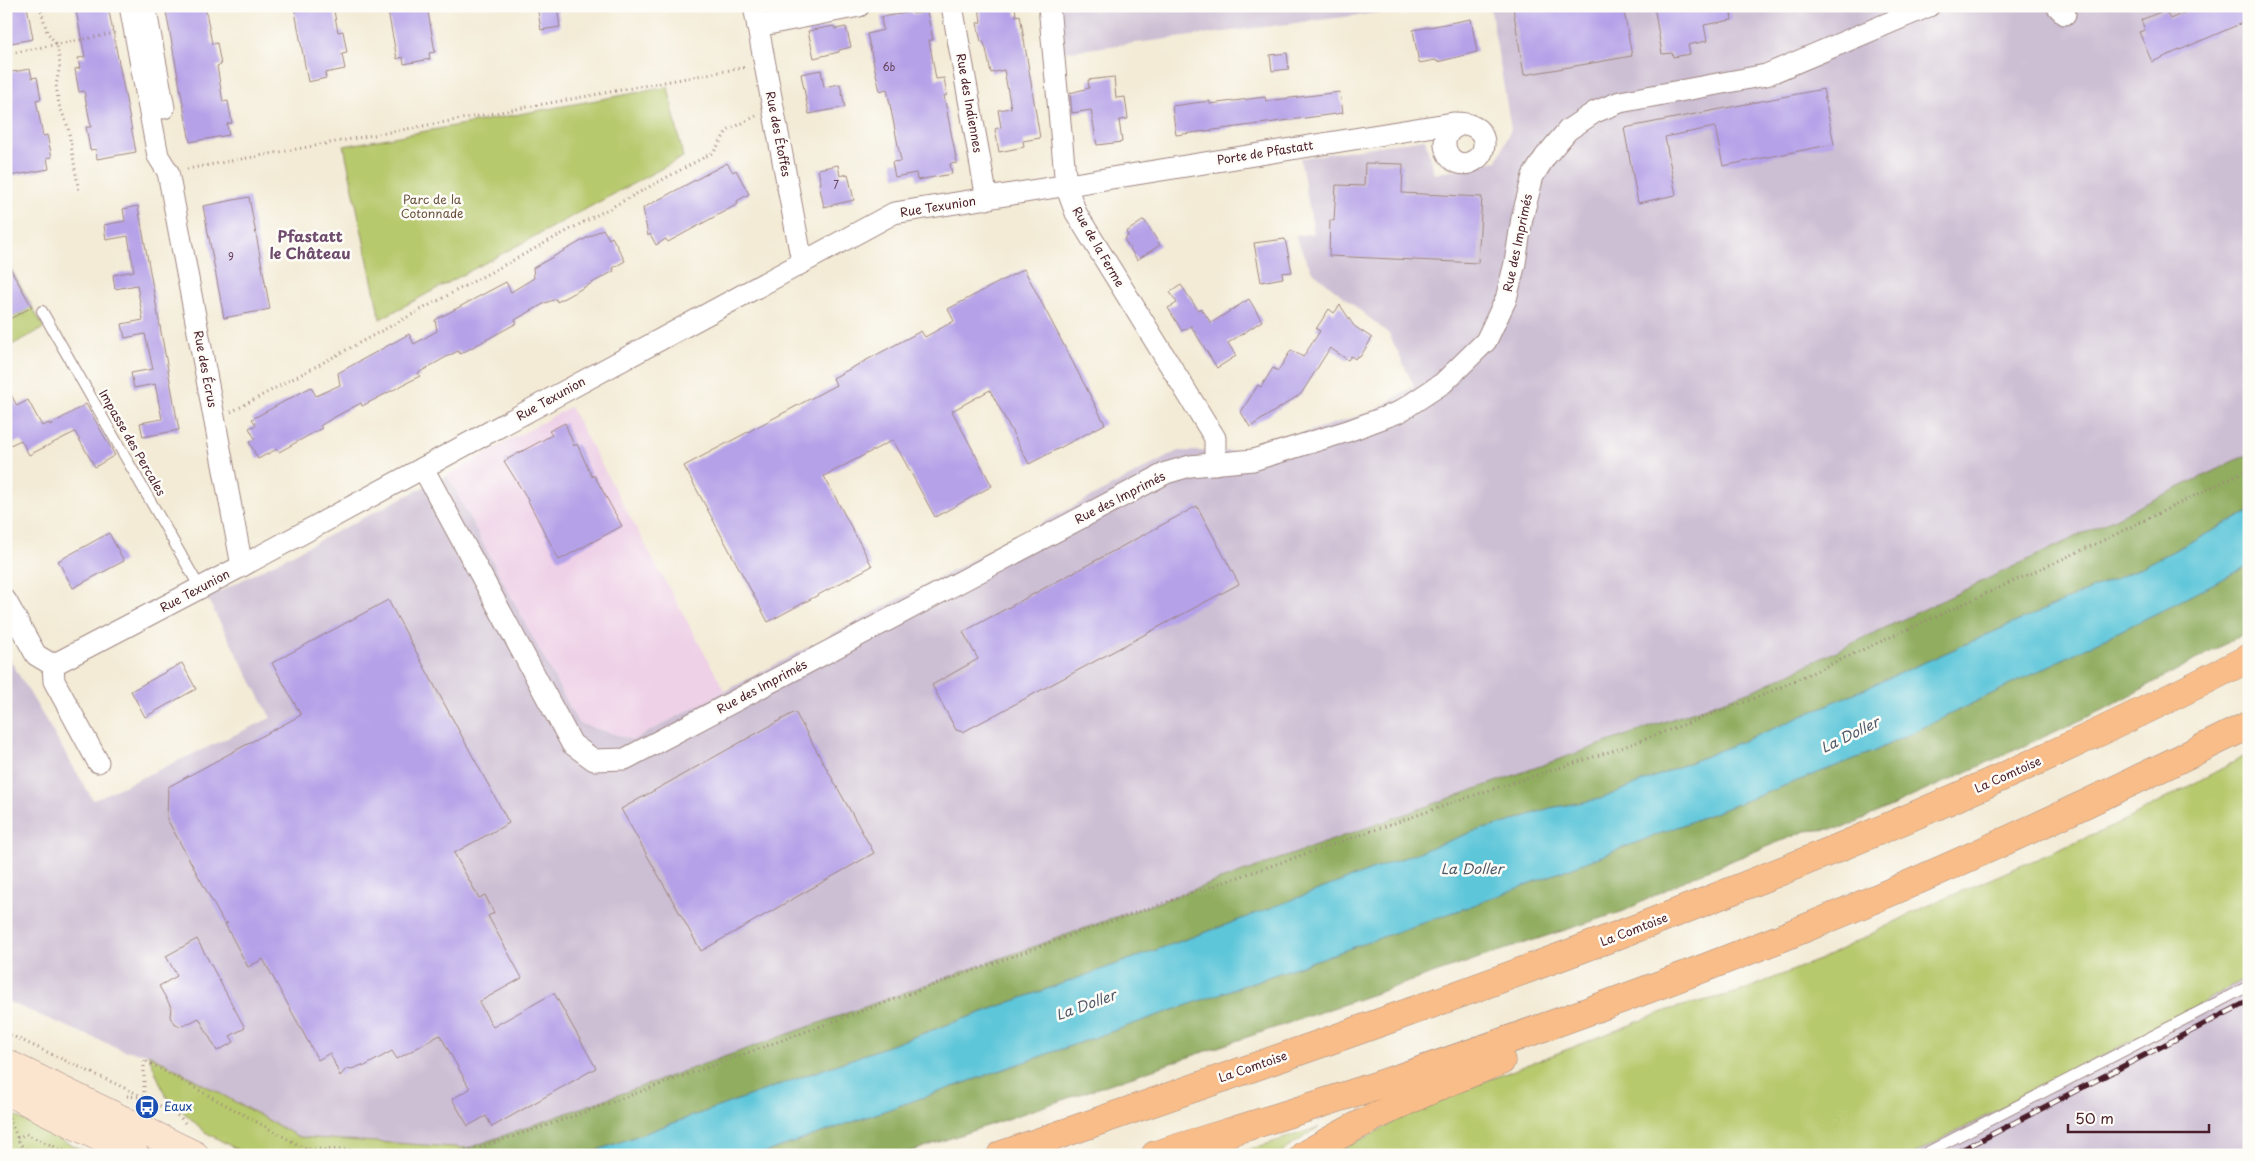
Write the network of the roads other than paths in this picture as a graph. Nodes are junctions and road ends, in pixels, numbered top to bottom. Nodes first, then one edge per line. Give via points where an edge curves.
1 (130, 6) edge
2 (145, 6) edge
3 (859, 6) edge
4 (952, 6) edge
5 (1049, 6) edge
6 (1928, 6) edge
7 (756, 16) edge
8 (1465, 124) dead end
9 (168, 172) junction
10 (1066, 186) junction
11 (987, 199) junction
12 (802, 262) junction
13 (42, 311) dead end
14 (1215, 464) junction
15 (423, 468) junction
16 (242, 566) junction
17 (200, 588) junction
18 (6, 601) edge
19 (2249, 658) edge
20 (53, 665) junction
21 (2249, 725) edge
22 (98, 762) dead end
23 (2249, 986) edge
24 (1609, 1004) junction
25 (6, 1063) edge
26 (6, 1091) edge
27 (135, 1155) edge
28 (195, 1155) edge
29 (1001, 1155) edge
30 (1155, 1155) edge
31 (1304, 1155) edge
32 (1922, 1155) edge

1 - 9 street, Rue des Écrus via 158,156
2 - 9 street, Rue des Écrus via 172,154
3 - 7 street
4 - 11 street, Rue des Indiennes
5 - 10 street, Rue de la Ferme
6 - 14 street, Rue des Imprimés via 1766,75 1620,102 1595,112 1568,130 1533,176 1506,299 1486,341 1444,383 1399,412 1348,431 1253,460
7 - 12 street, Rue des Étoffes
8 - 10 street, Porte de Pfastatt
9 - 16 street, Rue des Écrus
10 - 11 street, Rue Texunion
10 - 14 street, Rue de la Ferme via 1076,213 1215,438
11 - 12 street, Rue Texunion via 894,214
12 - 15 street, Rue Texunion
13 - 17 lane, Impasse des Percales
14 - 15 street, Rue des Imprimés via 1190,466 1166,473 626,759 594,760 572,744
15 - 16 street, Rue Texunion
16 - 17 street, Rue Texunion
17 - 20 street, Rue Texunion
18 - 20 street via 36,655
19 - 29 highway, La Comtoise via 2076,744 1766,879 1547,963
20 - 22 street via 54,681
21 - 24 highway via 1955,865 1781,938
23 - 32 lane
24 - 30 highway via 1385,1083
24 - 31 highway via 1527,1051 1396,1106
25 - 28 main road
26 - 27 main road

